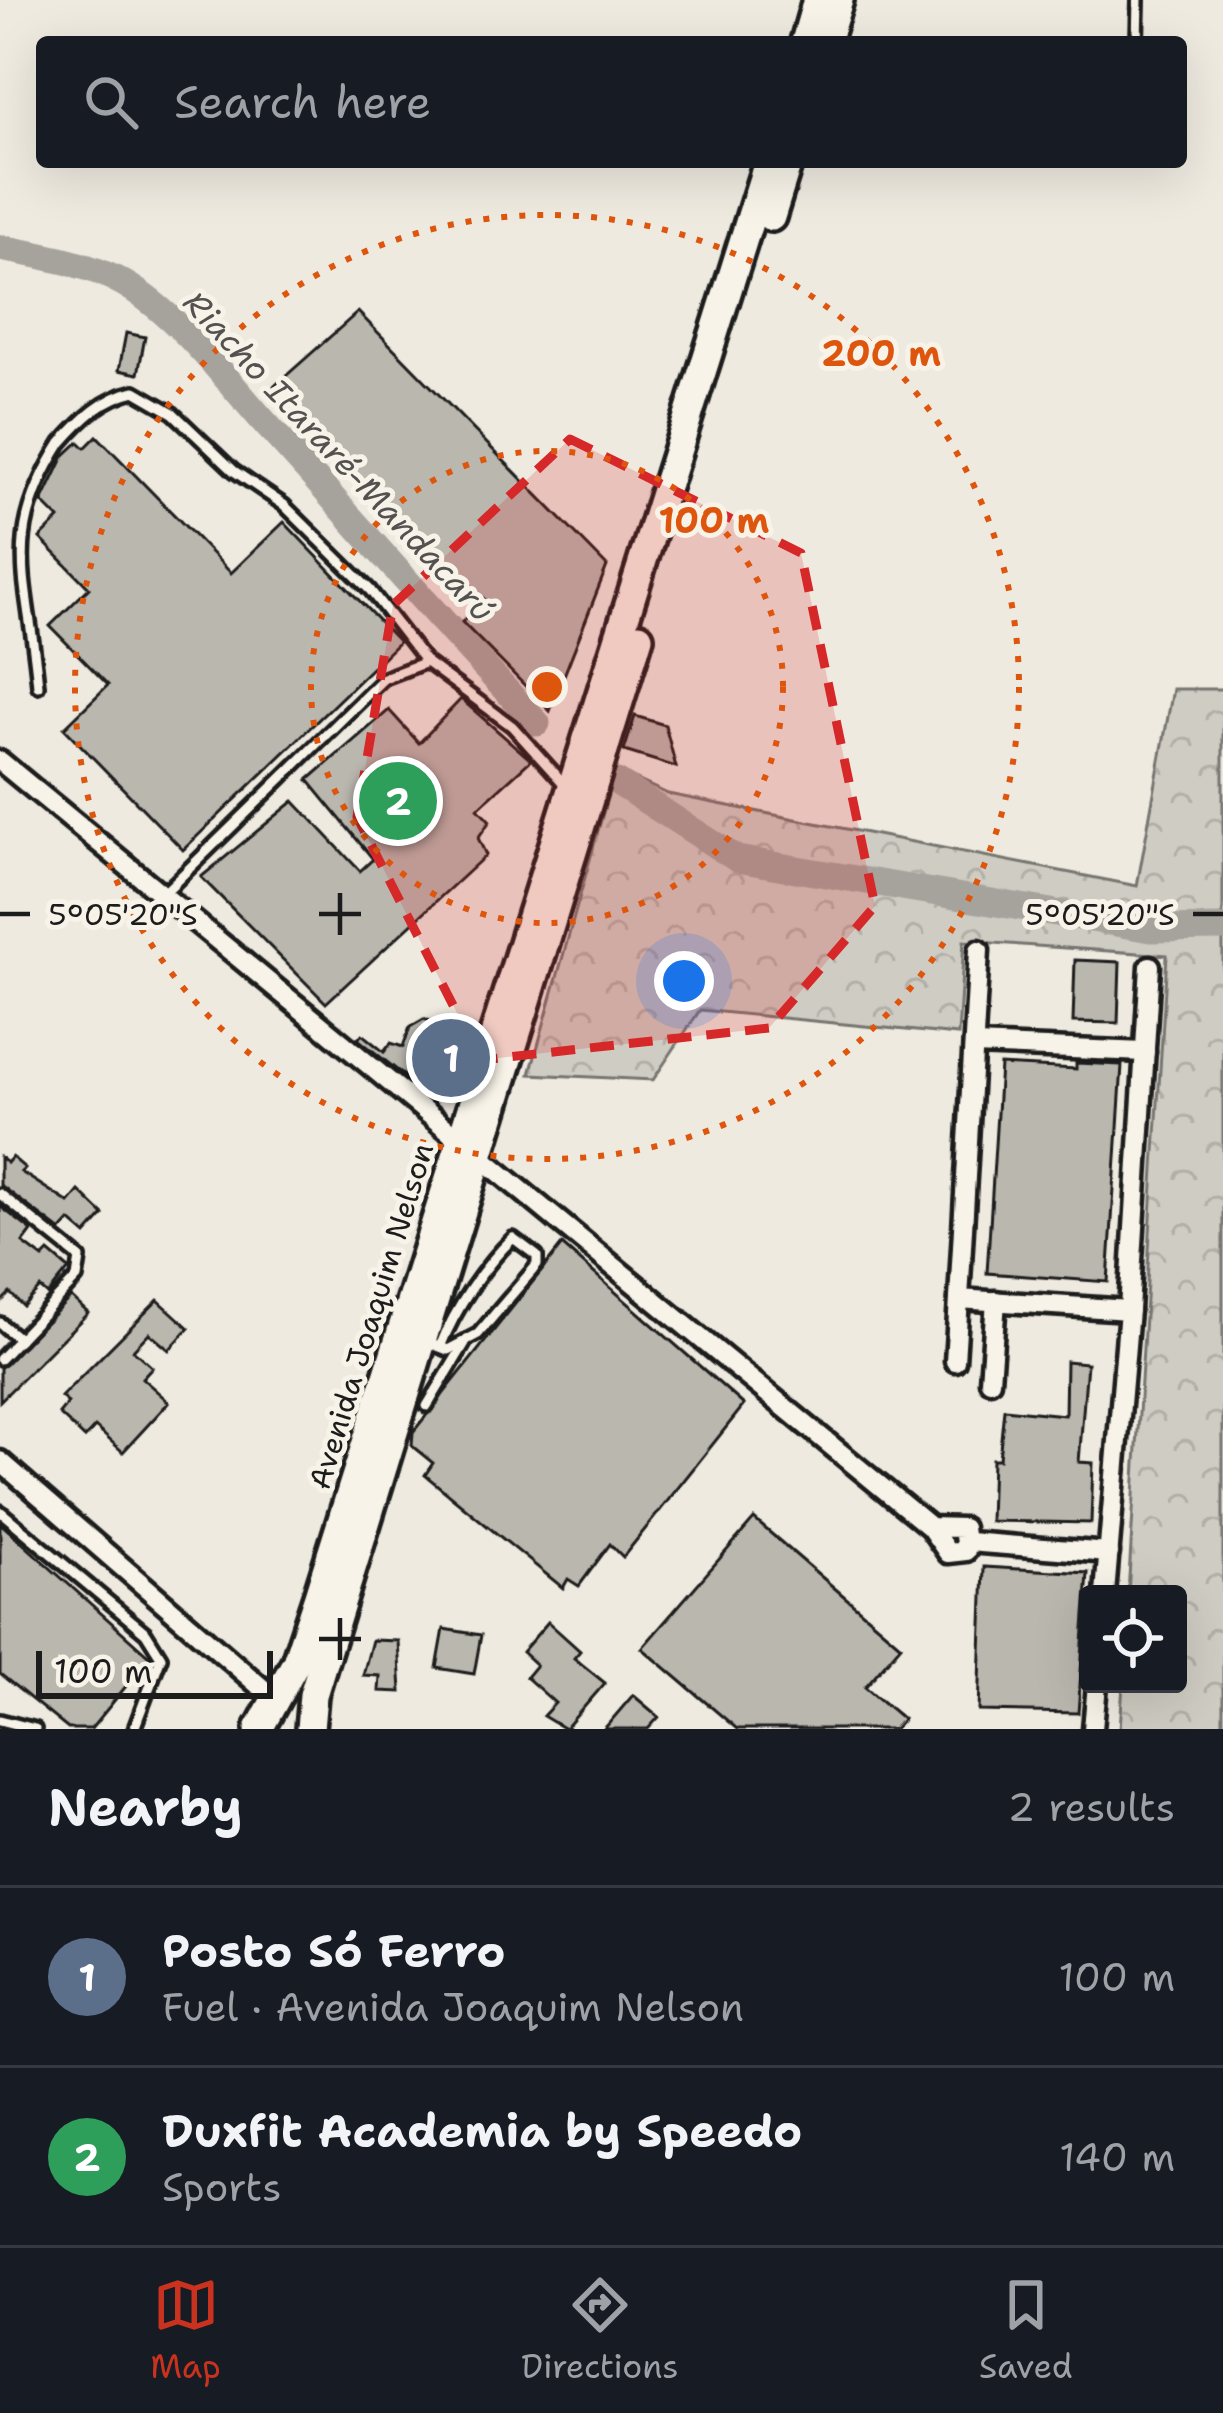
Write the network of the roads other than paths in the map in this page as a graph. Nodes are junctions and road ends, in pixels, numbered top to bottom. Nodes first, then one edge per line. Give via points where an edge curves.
1 (818, 0) edge
2 (839, 0) edge
3 (1138, 0) edge
4 (807, 36) edge
5 (828, 36) edge
6 (1136, 36) edge
7 (766, 168) edge
8 (786, 168) edge
9 (629, 639) junction
10 (426, 662) junction
11 (38, 686) dead end
12 (614, 687) junction
13 (0, 761) edge
14 (571, 792) junction
15 (161, 896) junction
16 (979, 950) dead end
17 (1150, 966) dead end
18 (974, 1045) junction
19 (1145, 1052) junction
20 (470, 1148) junction
21 (0, 1195) edge
22 (959, 1299) junction
23 (996, 1301) junction
24 (1129, 1310) junction
25 (0, 1323) edge
26 (19, 1339) junction
27 (431, 1343) junction
28 (465, 1343) junction
29 (0, 1359) edge
30 (955, 1361) dead end
31 (990, 1381) dead end
32 (427, 1406) dead end
33 (0, 1462) edge
34 (0, 1511) edge
35 (1109, 1553) junction
36 (1106, 1585) edge
37 (1096, 1693) edge
38 (0, 1720) edge
39 (268, 1720) edge
40 (34, 1729) edge
41 (134, 1729) edge
42 (288, 1729) edge
43 (310, 1729) edge
44 (1093, 1729) edge

1 - 4 main road
2 - 5 main road
3 - 6 lane
7 - 9 main road, Avenida Joaquim Nelson
8 - 9 main road, Avenida Joaquim Nelson
9 - 12 main road, Avenida Joaquim Nelson
10 - 11 lane via 370,590 284,505 234,471 173,412 135,391 102,403 25,492 11,540
10 - 14 lane via 512,726
10 - 15 lane via 384,678
12 - 14 main road, Avenida Joaquim Nelson
12 - 20 main road, Avenida Joaquim Nelson
13 - 15 street
14 - 20 main road, Avenida Joaquim Nelson
15 - 20 street
16 - 18 street
17 - 19 street
18 - 19 street
18 - 22 street
19 - 24 street
20 - 27 main road, Avenida Joaquim Nelson
20 - 35 street via 768,1407 930,1527 948,1553 962,1554 968,1542
20 - 39 main road, Avenida Joaquim Nelson via 303,1640
21 - 26 lane via 80,1258 77,1278
22 - 23 street
22 - 30 street
23 - 24 street
23 - 31 street
24 - 35 street
25 - 26 lane
26 - 29 lane
27 - 28 lane via 448,1350
27 - 28 lane via 517,1238 537,1265
27 - 43 main road, Avenida Joaquim Nelson via 313,1696
28 - 32 lane
33 - 39 street
34 - 41 lane via 158,1651
35 - 36 street
37 - 44 street
38 - 40 lane
39 - 42 main road

